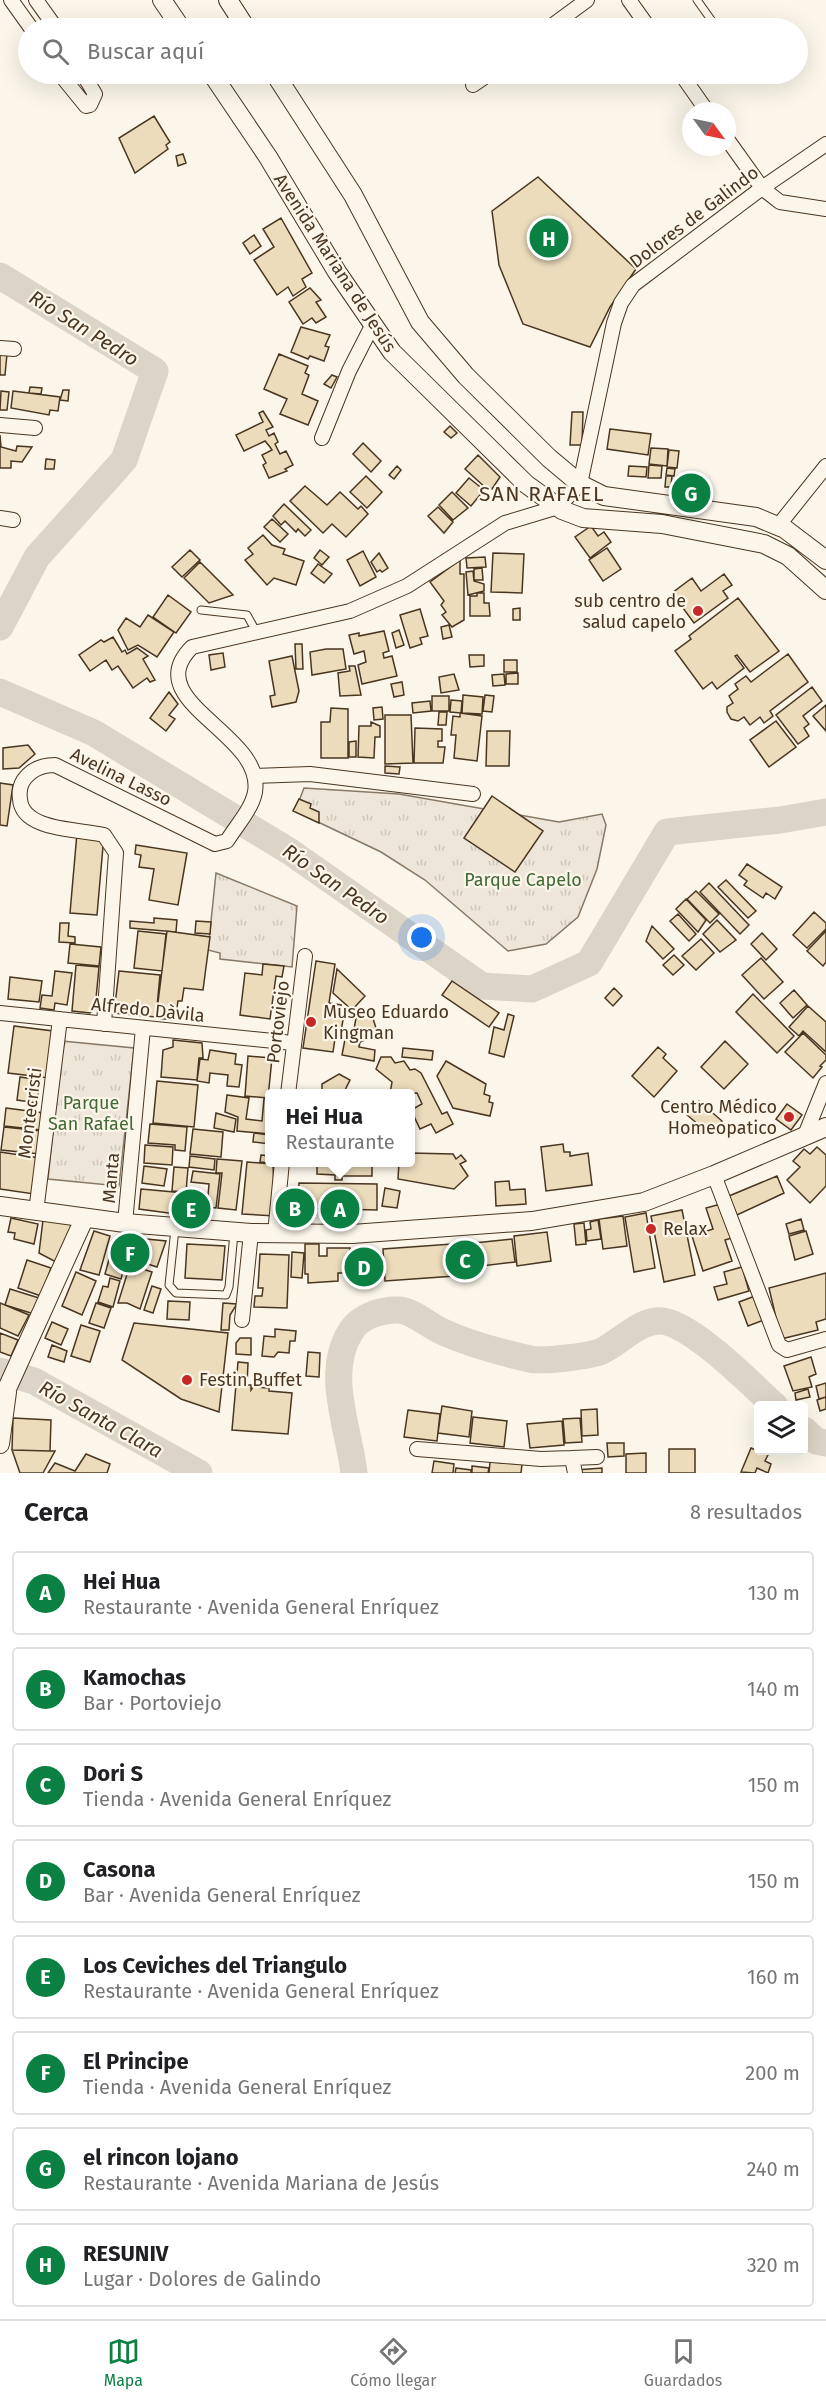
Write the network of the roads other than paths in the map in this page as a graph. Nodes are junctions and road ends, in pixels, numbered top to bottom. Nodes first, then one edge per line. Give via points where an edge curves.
1 (11, 0) edge
2 (36, 0) edge
3 (162, 0) edge
4 (587, 0) edge
5 (629, 0) edge
6 (697, 0) edge
7 (232, 2) edge
8 (24, 18) edge
9 (49, 18) edge
10 (175, 18) edge
11 (241, 18) edge
12 (563, 18) edge
13 (642, 18) edge
14 (710, 18) edge
15 (68, 84) edge
16 (89, 84) edge
17 (219, 84) edge
18 (281, 84) edge
19 (688, 84) edge
20 (701, 102) edge
21 (826, 144) edge
22 (736, 152) edge
23 (762, 188) junction
24 (826, 208) edge
25 (372, 326) junction
26 (0, 348) edge
27 (14, 349) dead end
28 (0, 425) edge
29 (35, 429) dead end
30 (322, 438) dead end
31 (826, 466) edge
32 (580, 484) junction
33 (558, 507) junction
34 (778, 525) junction
35 (826, 560) edge
36 (826, 590) edge
37 (201, 609) dead end
38 (257, 633) junction
39 (254, 776) junction
40 (473, 794) dead end
41 (305, 956) dead end
42 (0, 1013) edge
43 (60, 1019) junction
44 (104, 1024) junction
45 (143, 1028) junction
46 (293, 1043) junction
47 (826, 1083) edge
48 (288, 1089) edge
49 (826, 1127) edge
50 (805, 1135) junction
51 (282, 1167) edge
52 (714, 1175) junction
53 (0, 1206) edge
54 (36, 1212) junction
55 (84, 1219) junction
56 (125, 1223) junction
57 (175, 1229) junction
58 (243, 1233) junction
59 (275, 1234) junction
60 (242, 1320) dead end
61 (826, 1339) edge
62 (9, 1386) junction
63 (0, 1404) edge
64 (0, 1444) edge
65 (417, 1449) dead end
66 (597, 1457) dead end
67 (572, 1458) junction
68 (575, 1473) edge

1 - 8 street
2 - 9 street
3 - 10 street
4 - 12 street
5 - 13 street
6 - 14 lane
7 - 11 street
15 - 16 street via 86,106 95,94
17 - 25 street, Avenida Mariana de Jesús
18 - 32 street via 353,195 408,303 434,340 549,458
19 - 20 street
21 - 23 street, Dolores de Galindo
22 - 23 street
23 - 24 street via 780,202
23 - 32 street, Dolores de Galindo via 633,285 621,303
25 - 30 street
25 - 33 street, Avenida Mariana de Jesús via 415,378 526,484
26 - 27 street
28 - 29 street
31 - 34 street
32 - 33 street
32 - 34 street via 604,496 756,517
33 - 36 street, Avenida Mariana de Jesús via 583,518 662,524 764,544 788,556
33 - 38 street via 506,523 407,586 350,611
34 - 35 street
37 - 38 lane via 247,615
38 - 39 street via 192,647 182,658 179,670 181,687 191,705 238,745
39 - 40 street via 310,774
39 - 44 street, Avelina Lasso via 255,791 250,804 227,841 215,844 55,765 43,765 21,784 21,809 27,817 104,835 116,853
41 - 46 street, Portoviejo
42 - 43 street, Alfredo Dàvila
43 - 44 street, Alfredo Dàvila
43 - 54 street, Montecristi
44 - 45 street, Alfredo Dàvila
45 - 46 street, Alfredo Dàvila
45 - 56 street, Manta
46 - 48 street, Portoviejo
47 - 50 street
49 - 50 street
50 - 52 street
51 - 59 street
52 - 59 street via 644,1202 532,1221 352,1234
52 - 61 street via 779,1345 787,1350
53 - 54 street
54 - 55 street
55 - 56 street
55 - 62 street
56 - 57 street
57 - 58 street
57 - 58 lane via 169,1285 176,1293 187,1294 226,1295
58 - 59 street
58 - 60 street
62 - 63 street
62 - 64 street
65 - 67 street
66 - 67 street
67 - 68 street

